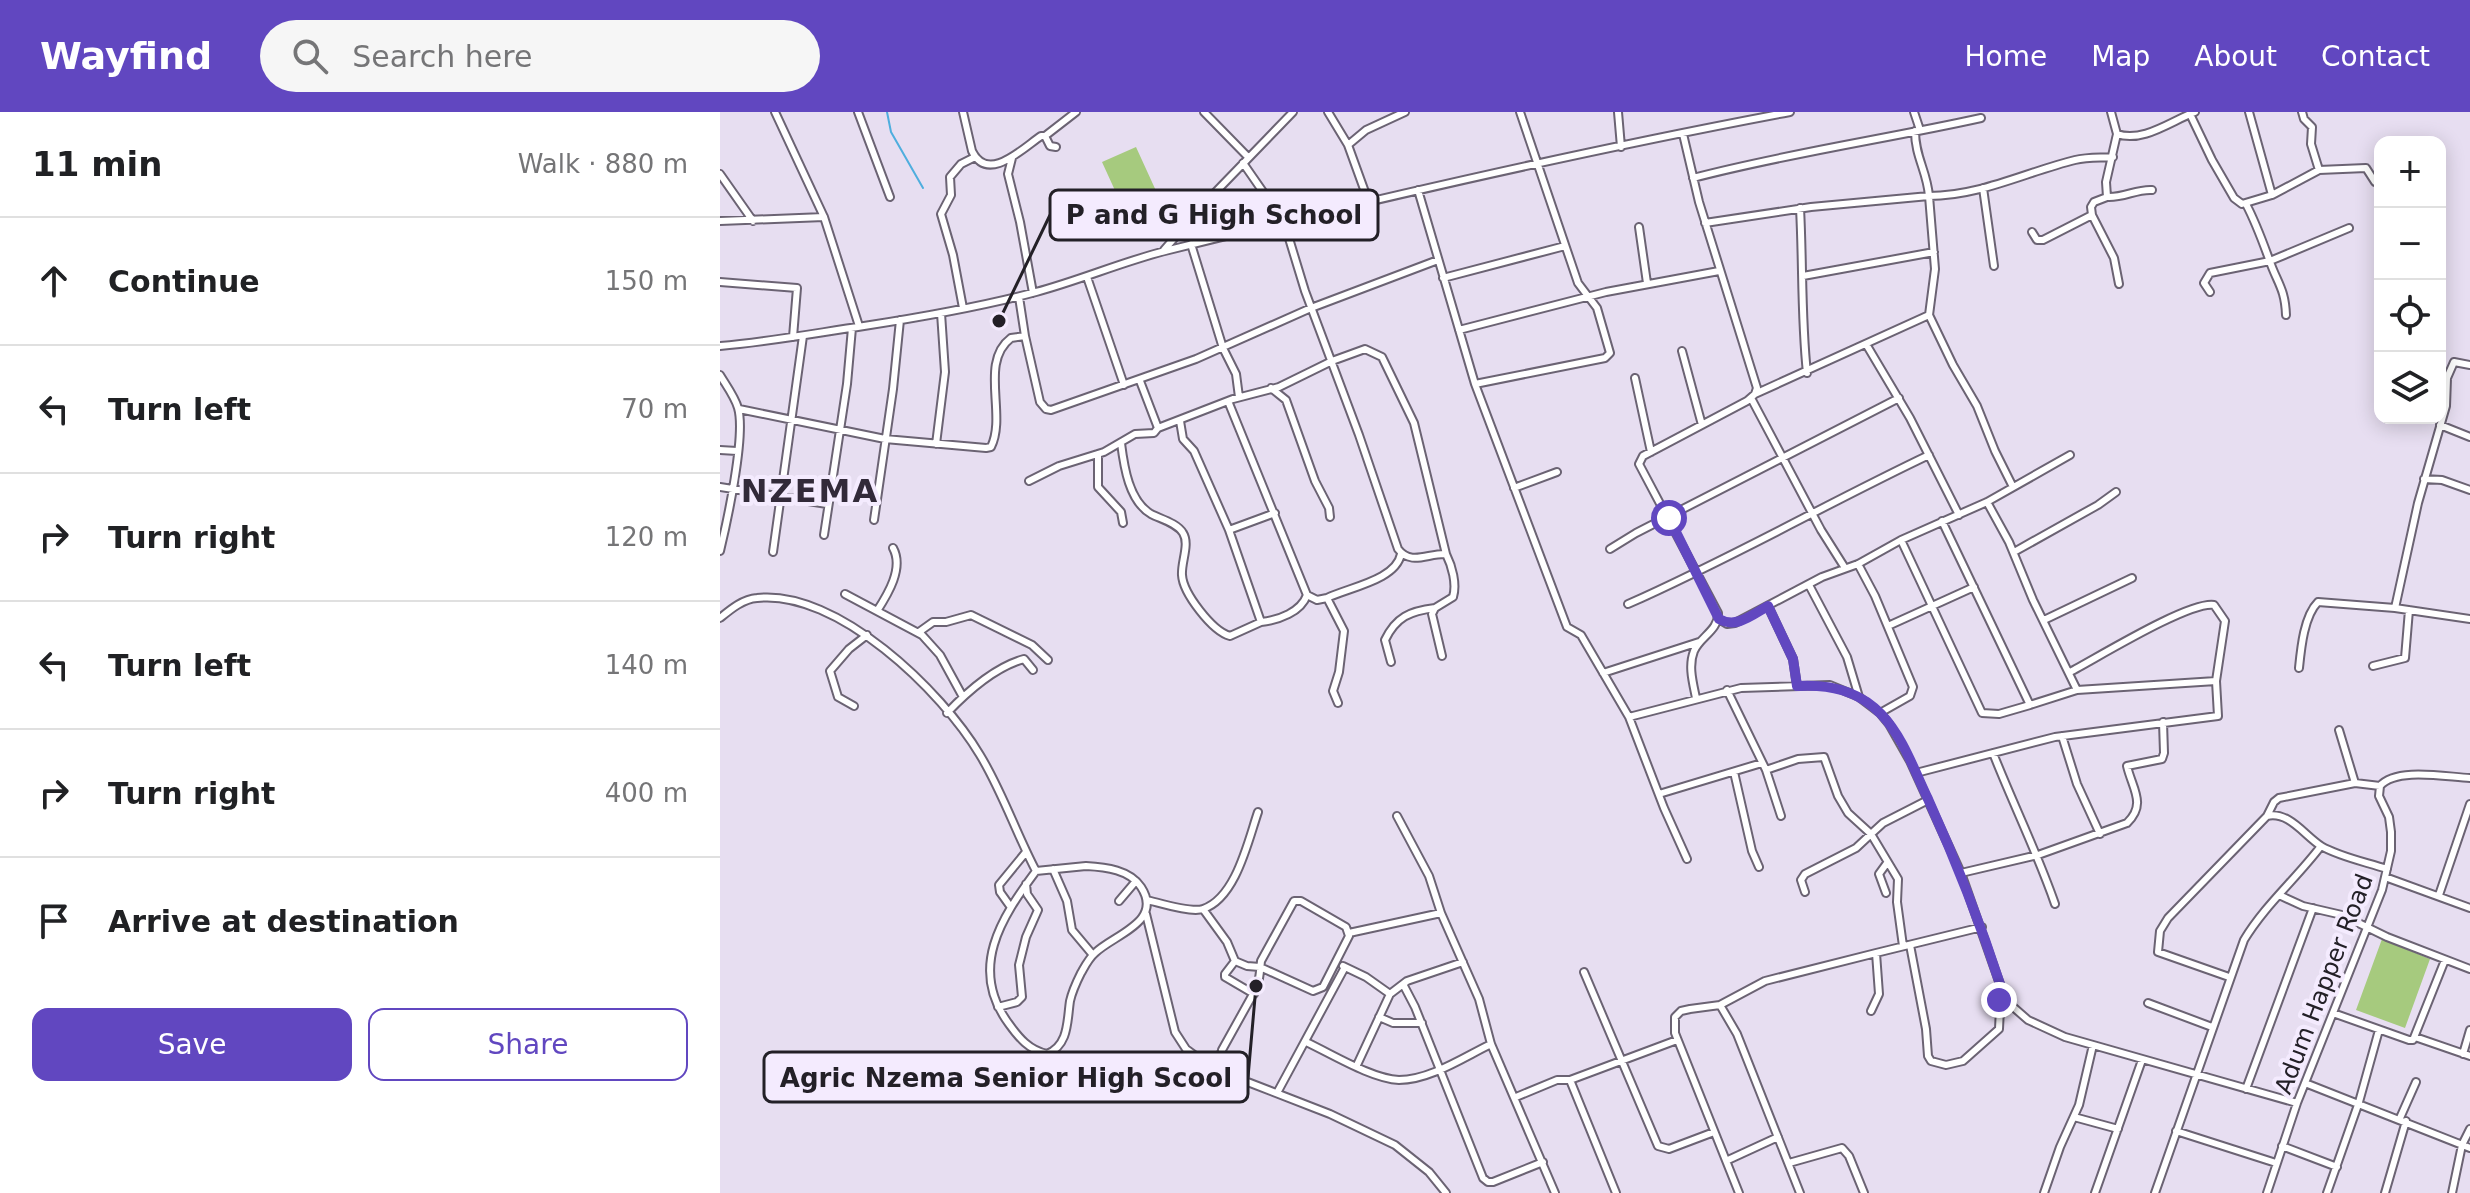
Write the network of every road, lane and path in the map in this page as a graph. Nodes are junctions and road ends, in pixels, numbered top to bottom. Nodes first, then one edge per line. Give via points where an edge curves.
1 (775, 112) edge
2 (858, 112) edge
3 (963, 112) edge
4 (1076, 112) edge
5 (1204, 112) edge
6 (1293, 112) edge
7 (1328, 112) edge
8 (1405, 112) edge
9 (1520, 112) edge
10 (1618, 112) edge
11 (1786, 112) edge
12 (1914, 112) edge
13 (2111, 112) edge
14 (2249, 112) edge
15 (2302, 112) edge
16 (2193, 113) edge
17 (1981, 118) dead end
18 (1918, 131) junction
19 (1683, 134) junction
20 (2117, 134) junction
21 (1045, 136) junction
22 (1348, 145) junction
23 (1056, 147) dead end
24 (1621, 147) junction
25 (975, 157) junction
26 (2113, 157) junction
27 (1012, 158) junction
28 (1245, 160) junction
29 (998, 164) junction
30 (1536, 165) junction
31 (2319, 170) junction
32 (720, 174) edge
33 (1008, 174) junction
34 (1693, 178) junction
35 (2374, 180) edge
36 (1983, 188) junction
37 (1418, 190) junction
38 (2152, 190) dead end
39 (2272, 195) junction
40 (1929, 196) junction
41 (890, 197) dead end
42 (2107, 197) junction
43 (1369, 203) junction
44 (2246, 204) junction
45 (1800, 208) junction
46 (2092, 215) junction
47 (824, 217) junction
48 (720, 221) edge
49 (753, 221) junction
50 (1284, 222) junction
51 (1705, 223) junction
52 (1639, 227) dead end
53 (2349, 228) dead end
54 (2032, 232) dead end
55 (1191, 244) junction
56 (1565, 246) junction
57 (1163, 251) junction
58 (1934, 252) junction
59 (1438, 260) junction
60 (2270, 261) junction
61 (1994, 266) dead end
62 (1719, 271) junction
63 (1803, 276) junction
64 (1087, 277) junction
65 (1443, 278) junction
66 (720, 282) edge
67 (1647, 283) junction
68 (2119, 284) dead end
69 (2210, 292) dead end
70 (1033, 293) junction
71 (1019, 297) junction
72 (1586, 297) junction
73 (963, 308) junction
74 (1311, 308) junction
75 (941, 313) junction
76 (1929, 315) junction
77 (2286, 315) dead end
78 (900, 320) junction
79 (856, 327) junction
80 (1459, 330) junction
81 (803, 336) junction
82 (1025, 336) junction
83 (793, 337) junction
84 (1866, 344) junction
85 (720, 346) edge
86 (1223, 348) junction
87 (1682, 351) dead end
88 (1332, 361) junction
89 (2470, 365) edge
90 (1807, 373) junction
91 (720, 375) edge
92 (1635, 378) dead end
93 (1140, 381) junction
94 (1475, 384) junction
95 (1124, 385) junction
96 (1271, 388) junction
97 (1753, 396) junction
98 (1239, 397) junction
99 (1899, 398) junction
100 (1228, 401) junction
101 (739, 409) junction
102 (791, 420) junction
103 (1180, 421) junction
104 (1702, 425) junction
105 (2440, 425) junction
106 (1158, 428) junction
107 (838, 430) junction
108 (2470, 437) edge
109 (885, 439) junction
110 (1121, 443) junction
111 (936, 444) junction
112 (720, 450) edge
113 (737, 451) junction
114 (1651, 452) junction
115 (1098, 454) junction
116 (1929, 455) junction
117 (2070, 455) dead end
118 (1782, 458) junction
119 (1557, 472) dead end
120 (2424, 479) junction
121 (1029, 481) dead end
122 (720, 487) edge
123 (2013, 487) junction
124 (733, 488) junction
125 (1514, 488) junction
126 (2470, 490) edge
127 (2116, 492) dead end
128 (780, 495) junction
129 (1987, 502) junction
130 (827, 504) junction
131 (1275, 513) junction
132 (1812, 513) junction
133 (1959, 515) junction
134 (1330, 517) dead end
135 (1669, 518) junction
136 (874, 520) dead end
137 (1942, 521) junction
138 (1123, 523) dead end
139 (1229, 530) junction
140 (824, 535) dead end
141 (1901, 540) junction
142 (893, 548) dead end
143 (1610, 549) dead end
144 (720, 551) edge
145 (773, 552) dead end
146 (2014, 552) junction
147 (1401, 554) junction
148 (1446, 554) junction
149 (1858, 564) junction
150 (1845, 568) junction
151 (1698, 573) junction
152 (2132, 578) dead end
153 (1809, 585) junction
154 (1974, 587) junction
155 (845, 594) dead end
156 (1307, 595) junction
157 (1327, 598) junction
158 (1628, 604) dead end
159 (1768, 606) junction
160 (1435, 608) junction
161 (1931, 608) junction
162 (2395, 608) junction
163 (2409, 610) junction
164 (877, 611) junction
165 (720, 618) edge
166 (1719, 619) junction
167 (2470, 619) edge
168 (2044, 620) junction
169 (1261, 622) junction
170 (1888, 626) junction
171 (919, 632) junction
172 (867, 635) junction
173 (1700, 641) junction
174 (1442, 656) dead end
175 (1048, 660) dead end
176 (1391, 662) dead end
177 (2373, 666) dead end
178 (2299, 668) dead end
179 (1033, 670) dead end
180 (2070, 672) junction
181 (1603, 673) junction
182 (2216, 681) junction
183 (1797, 686) junction
184 (1727, 690) junction
185 (2077, 690) junction
186 (963, 697) junction
187 (1859, 697) junction
188 (1696, 698) junction
189 (1338, 703) dead end
190 (2030, 705) junction
191 (854, 706) dead end
192 (947, 713) junction
193 (1880, 713) junction
194 (1629, 717) junction
195 (2163, 722) junction
196 (2339, 730) dead end
197 (2062, 736) junction
198 (1993, 753) junction
199 (1762, 763) junction
200 (1766, 770) junction
201 (1734, 772) junction
202 (1916, 773) junction
203 (2470, 778) edge
204 (2355, 783) junction
205 (2380, 786) junction
206 (1659, 794) junction
207 (1928, 800) junction
208 (2470, 804) edge
209 (1258, 812) dead end
210 (1397, 816) dead end
211 (1781, 816) dead end
212 (2267, 816) junction
213 (1871, 834) junction
214 (2100, 834) junction
215 (2321, 846) junction
216 (1026, 852) junction
217 (2038, 855) junction
218 (1687, 859) dead end
219 (1887, 863) junction
220 (1759, 867) dead end
221 (1053, 869) junction
222 (1036, 871) junction
223 (1961, 873) junction
224 (2386, 873) junction
225 (1136, 881) junction
226 (1026, 884) junction
227 (1805, 892) dead end
228 (1886, 893) dead end
229 (2279, 895) junction
230 (2439, 895) junction
231 (1147, 900) junction
232 (1119, 901) dead end
233 (2055, 904) dead end
234 (1010, 906) junction
235 (2313, 908) junction
236 (2470, 908) edge
237 (1203, 909) junction
238 (1441, 913) junction
239 (1146, 914) junction
240 (1982, 927) junction
241 (2367, 928) junction
242 (1349, 933) junction
243 (1907, 945) junction
244 (1876, 953) junction
245 (1093, 955) junction
246 (2445, 960) junction
247 (1235, 961) junction
248 (1336, 962) junction
249 (1463, 962) junction
250 (1260, 967) junction
251 (1345, 967) junction
252 (2470, 969) edge
253 (1584, 972) dead end
254 (2229, 977) junction
255 (1403, 984) junction
256 (2001, 987) junction
257 (1254, 994) junction
258 (1390, 994) junction
259 (2148, 1003) dead end
260 (1720, 1005) junction
261 (998, 1007) junction
262 (1871, 1011) dead end
263 (2333, 1013) junction
264 (1379, 1017) junction
265 (1422, 1023) junction
266 (2212, 1027) junction
267 (2379, 1030) junction
268 (2470, 1030) edge
269 (2415, 1037) junction
270 (1677, 1040) junction
271 (1306, 1042) junction
272 (1491, 1044) junction
273 (2093, 1045) junction
274 (2467, 1055) edge
275 (2142, 1060) junction
276 (1622, 1062) junction
277 (1357, 1065) junction
278 (1441, 1068) junction
279 (1211, 1069) junction
280 (2197, 1075) junction
281 (1570, 1080) junction
282 (2416, 1082) dead end
283 (2305, 1083) junction
284 (2246, 1089) junction
285 (1277, 1093) junction
286 (1516, 1097) junction
287 (2359, 1102) junction
288 (2297, 1103) junction
289 (2074, 1117) junction
290 (2403, 1120) junction
291 (2118, 1129) junction
292 (2470, 1129) edge
293 (2176, 1131) junction
294 (1714, 1132) junction
295 (1778, 1137) junction
296 (2462, 1145) junction
297 (2282, 1146) junction
298 (2470, 1148) edge
299 (1728, 1160) junction
300 (1543, 1162) junction
301 (1789, 1163) junction
302 (2276, 1163) junction
303 (2337, 1167) junction
304 (1446, 1193) edge
305 (1555, 1193) edge
306 (1616, 1193) edge
307 (1739, 1193) edge
308 (1800, 1193) edge
309 (1864, 1193) edge
310 (2044, 1193) edge
311 (2095, 1193) edge
312 (2155, 1193) edge
313 (2267, 1193) edge
314 (2327, 1193) edge
315 (2385, 1193) edge
316 (2452, 1193) edge

1 - 47 street
2 - 41 street
3 - 25 street
4 - 21 street
5 - 28 street
6 - 28 street
7 - 22 street
8 - 22 street
9 - 30 street
10 - 24 street
11 - 19 street
12 - 18 street
13 - 20 street
14 - 39 street
15 - 31 street via 2312,127
16 - 20 street via 2143,135
16 - 44 street via 2234,198
17 - 18 street
18 - 34 street
18 - 40 street via 1916,155
19 - 24 street
19 - 34 street
20 - 26 street
21 - 23 street
21 - 27 street
22 - 43 street
24 - 30 street
25 - 29 street via 987,165
25 - 73 street via 950,177 951,195 941,214
26 - 36 street via 2078,159
26 - 42 street
27 - 29 street
27 - 33 street
28 - 50 street
28 - 57 street
29 - 33 street
30 - 37 street
30 - 56 street
31 - 35 street via 2366,168
31 - 39 street
32 - 49 street
33 - 70 street
34 - 51 street
36 - 40 street
36 - 61 street
37 - 43 street
37 - 59 street
38 - 42 street
39 - 44 street
40 - 45 street
40 - 58 street
42 - 46 street via 2094,202
43 - 50 street
44 - 60 street
45 - 51 street
45 - 63 street
46 - 54 street via 2043,240
46 - 68 street via 2114,258
47 - 49 street
47 - 79 street
48 - 49 street
50 - 55 street
50 - 74 street
51 - 62 street
52 - 67 street
53 - 60 street
55 - 57 street
55 - 86 street
56 - 65 street
56 - 72 street
57 - 64 street
58 - 63 street
58 - 76 street
59 - 65 street
59 - 74 street
60 - 69 street via 2210,273 2204,279
60 - 77 street via 2284,290
62 - 67 street
62 - 97 street via 1753,372
63 - 90 street
64 - 70 street
64 - 95 street
65 - 80 street
66 - 83 street via 797,288
67 - 72 street
70 - 71 street
71 - 73 street
71 - 82 street
72 - 80 street
72 - 94 street via 1601,317 1610,347 1605,358
73 - 75 street
74 - 86 street
74 - 88 street
75 - 78 street
75 - 111 street via 945,372
76 - 84 street
76 - 123 street
78 - 79 street
78 - 109 street
79 - 81 street
79 - 107 street
80 - 94 street
81 - 83 street
81 - 102 street
82 - 95 street via 1046,409
82 - 111 street via 1006,342 998,356 991,447
83 - 85 street
84 - 90 street
84 - 99 street
86 - 93 street
86 - 98 street via 1236,374
87 - 104 street
88 - 96 street
88 - 147 street
88 - 148 street via 1365,349 1382,357 1390,370 1414,423
89 - 105 street via 2454,362
90 - 97 street
91 - 101 street
92 - 114 street
93 - 95 street
93 - 106 street
94 - 125 street
96 - 98 street
96 - 134 street via 1286,400
97 - 104 street
97 - 118 street
98 - 100 street
99 - 116 street
99 - 118 street
100 - 103 street
100 - 131 street
101 - 102 street
101 - 113 street
102 - 107 street
102 - 128 street
103 - 106 street
103 - 139 street via 1183,439 1194,451
104 - 114 street
105 - 108 street
105 - 120 street
106 - 110 street
107 - 109 street
107 - 130 street
109 - 111 street
109 - 136 street
110 - 115 street
110 - 169 street via 1140,506 1181,529 1183,584 1210,623 1230,636
112 - 113 street
113 - 124 street
114 - 135 street via 1639,464
115 - 121 street
115 - 138 street via 1098,487 1121,512
116 - 132 street
116 - 133 street
117 - 123 street
118 - 132 street
118 - 135 street
119 - 125 street
120 - 126 street
120 - 162 street
122 - 124 street
123 - 129 street
124 - 128 street
124 - 144 street
125 - 181 street via 1567,627 1580,634
127 - 146 street
128 - 130 street
128 - 145 street
129 - 133 street
129 - 146 street
130 - 140 street
131 - 139 street
131 - 156 street
132 - 150 street
132 - 151 street
133 - 137 street
135 - 143 street
135 - 151 street
137 - 141 street
137 - 154 street
139 - 169 street
141 - 149 street
141 - 161 street
142 - 164 street via 894,579
146 - 168 street
147 - 148 street via 1413,559
147 - 157 street via 1390,573
148 - 160 street via 1455,591
149 - 150 street
149 - 170 street
150 - 153 street
151 - 158 street
151 - 166 street
152 - 168 street
153 - 159 street
153 - 187 street via 1847,657
154 - 161 street
154 - 190 street
155 - 164 street
156 - 157 street
156 - 169 street via 1294,611
157 - 189 street via 1344,631 1333,691
159 - 166 street via 1735,623
159 - 183 street via 1793,659
160 - 174 street
160 - 176 street via 1398,619 1385,640
161 - 170 street
161 - 190 street via 1982,713
162 - 163 street
162 - 178 street via 2315,603
163 - 167 street
163 - 177 street via 2405,658
164 - 171 street
165 - 172 street via 757,598 786,599 830,612
166 - 173 street
168 - 180 street
170 - 193 street via 1913,687 1910,696
171 - 175 street via 933,622 971,615 1032,645
171 - 186 street via 940,655
172 - 191 street via 830,671 838,697
172 - 192 street
173 - 181 street
173 - 188 street via 1691,661
179 - 186 street via 1024,659 1016,661
180 - 182 street via 2149,629 2211,604 2225,621
180 - 185 street
181 - 194 street
182 - 185 street
182 - 195 street via 2218,716
183 - 184 street
183 - 187 street via 1830,685
184 - 188 street
184 - 199 street
185 - 190 street
186 - 192 street
187 - 193 street
188 - 194 street
192 - 216 street via 980,754
193 - 202 street
194 - 206 street
195 - 197 street
195 - 214 street via 2164,757 2127,766 2139,803 2132,818
196 - 204 street
197 - 198 street
197 - 214 street
198 - 202 street
198 - 217 street
199 - 200 street
199 - 201 street
200 - 211 street
200 - 213 street via 1824,757 1848,813
201 - 206 street
201 - 220 street
202 - 207 street
203 - 205 street via 2409,775 2390,777
204 - 205 street
204 - 212 street via 2279,798
205 - 224 street, Adum Happer Road via 2391,825
206 - 218 street
207 - 213 street
207 - 223 street
208 - 230 street
209 - 237 street via 1231,885
210 - 238 street via 1429,876
212 - 215 street via 2286,819
212 - 254 street via 2160,931 2158,952
213 - 219 street
213 - 227 street via 1856,848 1805,874
214 - 217 street
215 - 224 street
215 - 229 street
216 - 222 street
216 - 234 street via 998,888
217 - 223 street
217 - 233 street
219 - 228 street via 1879,874
219 - 243 street via 1899,885 1897,902
221 - 222 street
221 - 225 street via 1108,867
221 - 245 street via 1072,930
222 - 226 street
223 - 240 street
224 - 230 street
224 - 241 street, Adum Happer Road
225 - 231 street
225 - 232 street
226 - 234 street
226 - 261 street via 1038,910 1019,965 1022,997
229 - 235 street
229 - 254 street via 2244,940
230 - 236 street
231 - 237 street
231 - 239 street
234 - 261 street via 996,934 990,965
235 - 241 street
235 - 284 street
237 - 247 street
238 - 242 street
238 - 249 street
239 - 245 street
239 - 279 street via 1175,1032
240 - 243 street
240 - 256 street
241 - 246 street
241 - 263 street, Adum Happer Road
242 - 248 street
242 - 250 street via 1311,906 1294,901
243 - 244 street
243 - 256 street via 1928,1056 1938,1064 1963,1061 1999,1029
244 - 260 street via 1765,981
244 - 262 street via 1879,994
245 - 261 street via 1079,976 1068,1027 1054,1051 1031,1048
246 - 252 street
246 - 269 street
247 - 250 street
247 - 257 street via 1225,977
248 - 250 street via 1318,991
248 - 251 street
249 - 255 street
249 - 272 street
250 - 257 street
251 - 258 street
251 - 271 street
253 - 276 street
254 - 266 street
255 - 258 street
255 - 265 street
256 - 273 street via 2028,1020
257 - 279 street
258 - 264 street
259 - 266 street
260 - 270 street via 1681,1011 1673,1025
260 - 295 street
263 - 267 street
263 - 283 street, Adum Happer Road
264 - 265 street via 1393,1023
264 - 277 street
265 - 278 street
266 - 280 street
267 - 269 street via 2409,1040
267 - 287 street
268 - 274 street
269 - 274 street
270 - 276 street
270 - 294 street
271 - 277 street
271 - 285 street
272 - 278 street
272 - 286 street
273 - 275 street
273 - 289 street
275 - 280 street
275 - 291 street
276 - 281 street
276 - 294 street via 1658,1146 1669,1149
277 - 278 street via 1395,1080
278 - 300 street via 1485,1180 1493,1182
279 - 285 street
280 - 284 street
280 - 293 street
281 - 286 street
281 - 306 street
282 - 290 street
283 - 287 street
283 - 288 street, Adum Happer Road
284 - 288 street
285 - 304 street via 1395,1145
286 - 300 street
287 - 290 street
287 - 303 street
288 - 297 street, Adum Happer Road
289 - 291 street
289 - 310 street
290 - 296 street
290 - 315 street
291 - 311 street
292 - 296 street
293 - 302 street
293 - 312 street
294 - 299 street
295 - 299 street
295 - 301 street
296 - 298 street
296 - 316 street
297 - 302 street, Adum Happer Road
297 - 303 street
299 - 307 street
300 - 305 street
301 - 308 street
301 - 309 street via 1842,1148
302 - 313 street, Adum Happer Road
303 - 314 street

